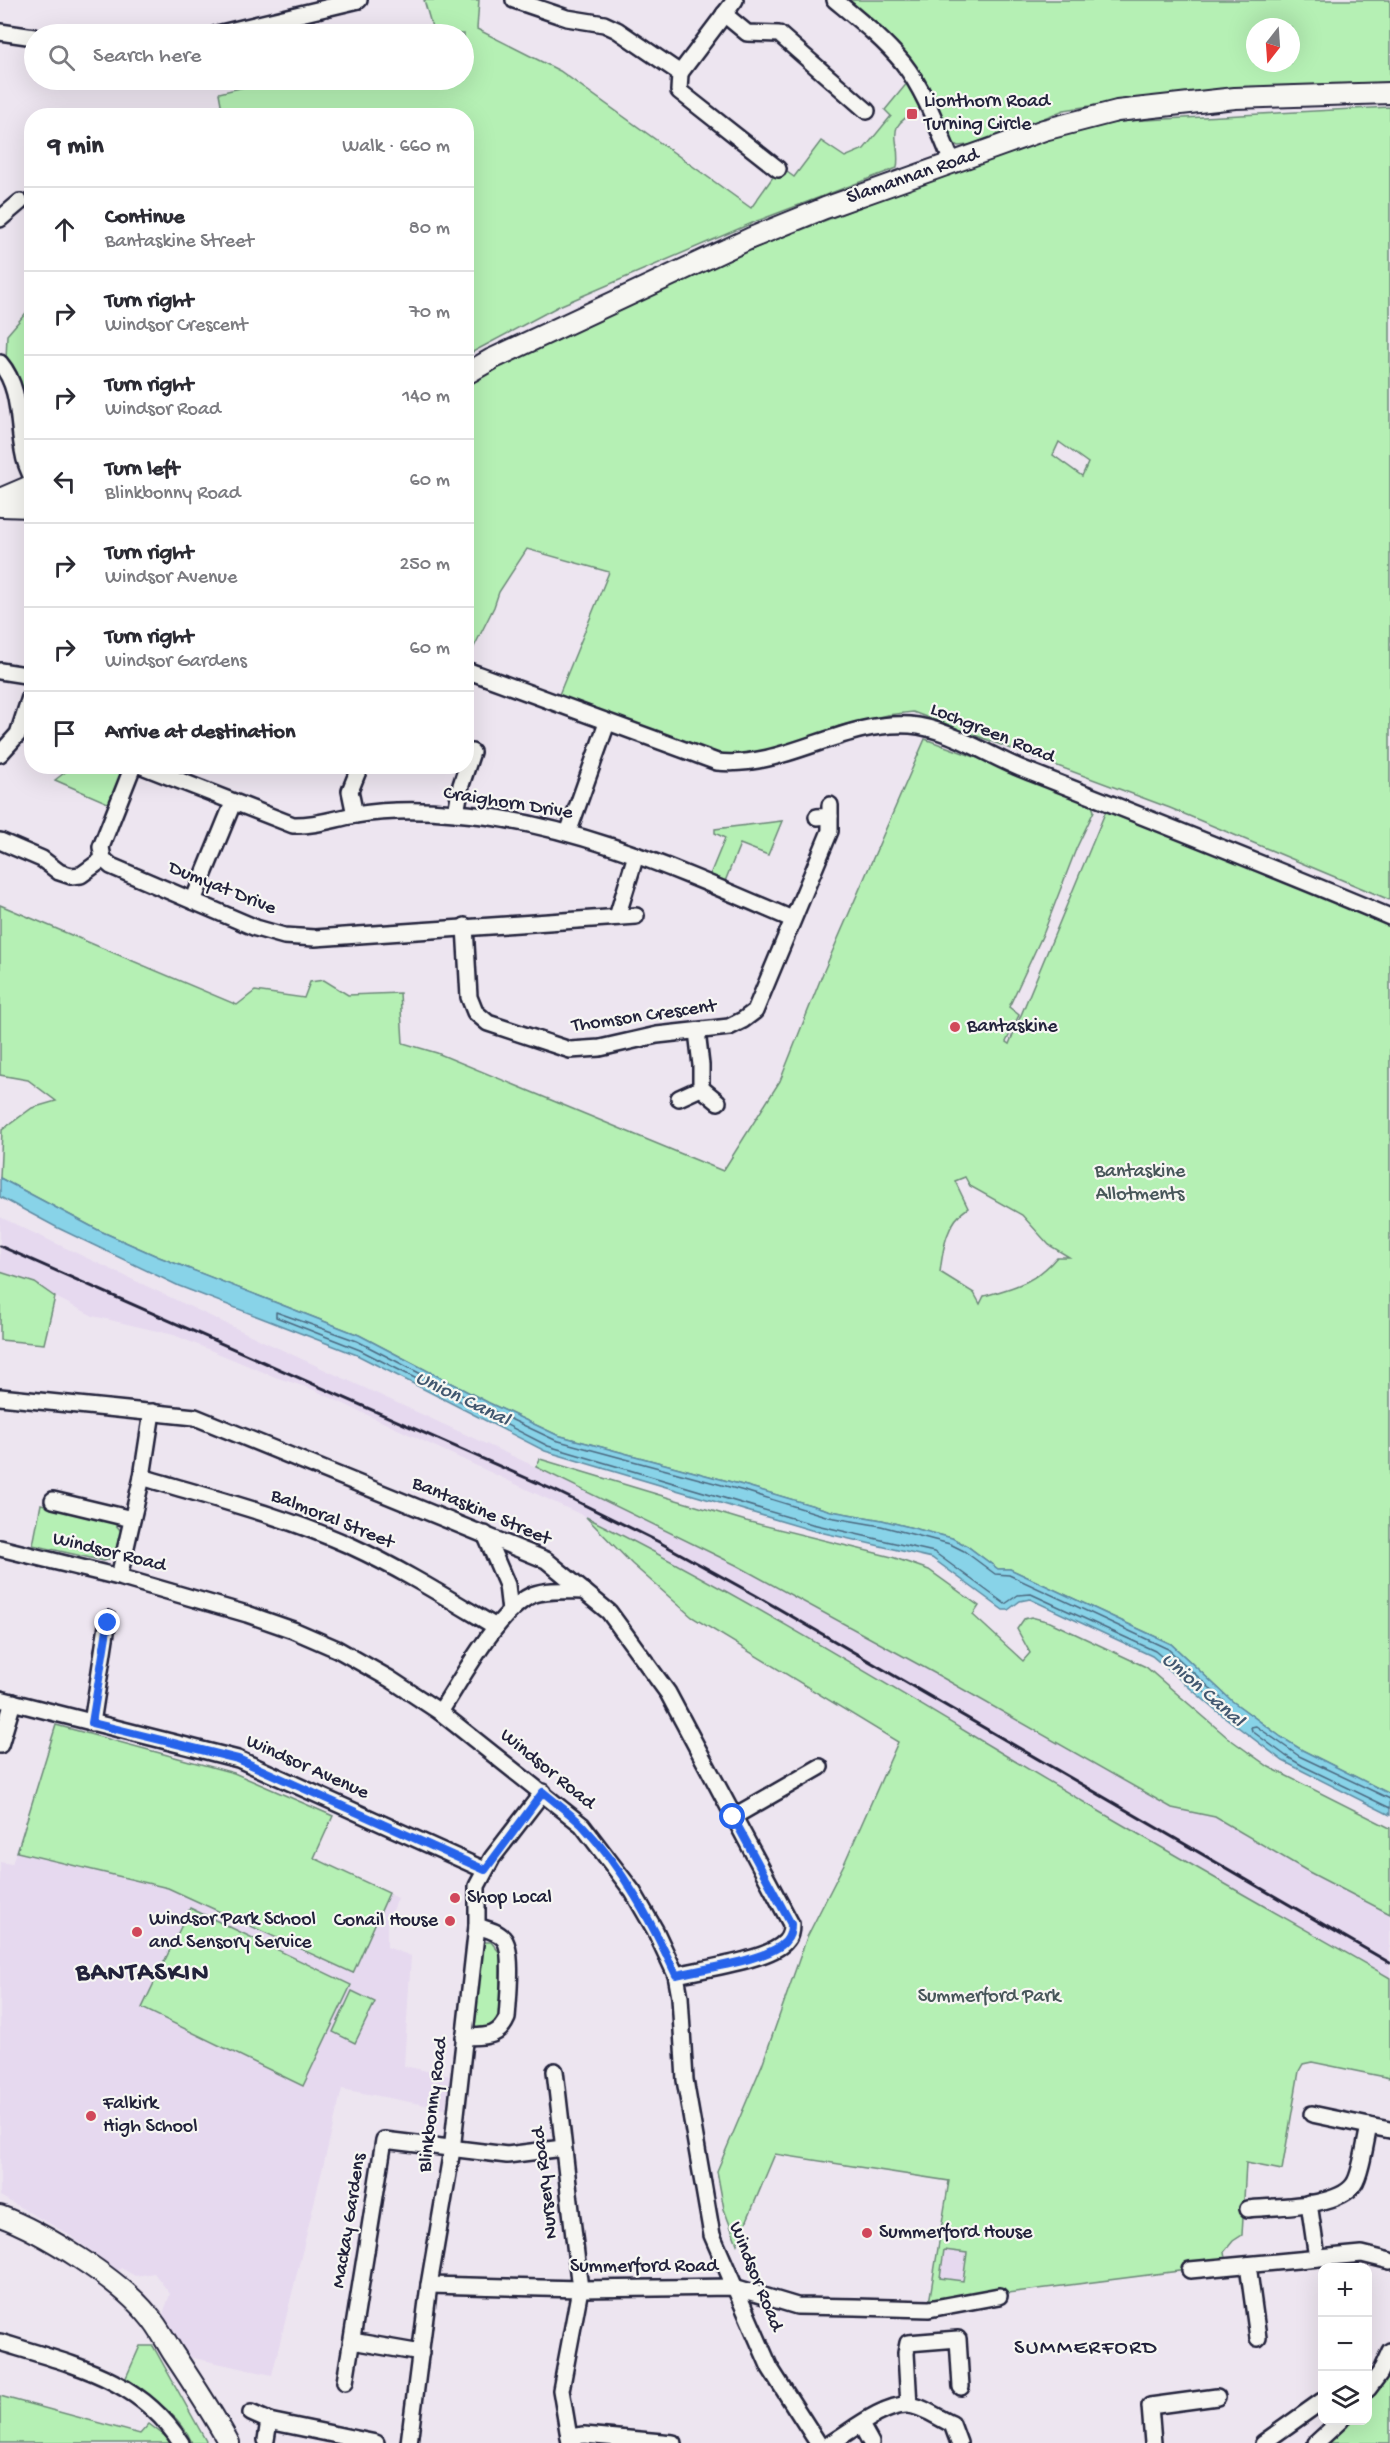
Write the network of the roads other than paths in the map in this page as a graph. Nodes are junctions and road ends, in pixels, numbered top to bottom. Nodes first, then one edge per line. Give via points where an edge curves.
1 (359, 0) edge
2 (514, 0) edge
3 (835, 0) edge
4 (731, 4) edge
5 (259, 24) edge
6 (0, 32) edge
7 (24, 36) edge
8 (680, 73) junction
9 (1390, 93) edge
10 (867, 111) dead end
11 (952, 162) junction
12 (778, 169) dead end
13 (20, 202) dead end
14 (0, 219) edge
15 (0, 363) edge
16 (474, 369) edge
17 (24, 456) edge
18 (24, 493) edge
19 (24, 494) edge
20 (0, 499) edge
21 (0, 506) edge
22 (0, 671) edge
23 (474, 673) edge
24 (24, 675) edge
25 (24, 716) edge
26 (607, 723) junction
27 (0, 754) edge
28 (130, 774) edge
29 (162, 774) edge
30 (357, 774) edge
31 (465, 774) edge
32 (233, 803) junction
33 (456, 813) junction
34 (826, 813) dead end
35 (355, 815) junction
36 (568, 833) junction
37 (0, 841) edge
38 (636, 855) junction
39 (103, 859) junction
40 (193, 902) junction
41 (636, 916) dead end
42 (617, 917) junction
43 (1390, 917) edge
44 (792, 919) junction
45 (465, 926) junction
46 (697, 1031) junction
47 (700, 1088) junction
48 (679, 1098) dead end
49 (718, 1102) dead end
50 (0, 1397) edge
51 (152, 1412) junction
52 (142, 1477) junction
53 (53, 1500) dead end
54 (132, 1519) junction
55 (485, 1534) junction
56 (0, 1548) edge
57 (119, 1576) junction
58 (584, 1590) junction
59 (510, 1611) junction
60 (108, 1619) dead end
61 (496, 1626) junction
62 (7, 1701) edge
63 (440, 1712) junction
64 (92, 1723) junction
65 (0, 1745) edge
66 (820, 1767) dead end
67 (543, 1792) junction
68 (733, 1817) junction
69 (485, 1870) junction
70 (477, 1926) junction
71 (676, 1975) junction
72 (464, 2037) junction
73 (555, 2072) dead end
74 (1312, 2114) dead end
75 (1370, 2126) junction
76 (1390, 2130) edge
77 (563, 2148) junction
78 (452, 2150) junction
79 (1309, 2204) junction
80 (1248, 2209) dead end
81 (0, 2216) edge
82 (1317, 2258) junction
83 (1390, 2261) edge
84 (1248, 2265) junction
85 (1190, 2270) dead end
86 (429, 2285) junction
87 (734, 2288) junction
88 (580, 2289) junction
89 (999, 2296) dead end
90 (1258, 2338) dead end
91 (352, 2341) junction
92 (0, 2342) edge
93 (1390, 2351) edge
94 (421, 2353) junction
95 (1374, 2370) edge
96 (345, 2382) dead end
97 (961, 2387) dead end
98 (1217, 2397) dead end
99 (1318, 2404) edge
100 (909, 2405) junction
101 (251, 2413) dead end
102 (269, 2421) junction
103 (861, 2425) junction
104 (1336, 2425) edge
105 (266, 2440) dead end
106 (570, 2440) edge
107 (181, 2443) edge
108 (229, 2443) edge
109 (376, 2443) edge
110 (409, 2443) edge
111 (673, 2443) edge
112 (818, 2443) edge
113 (831, 2443) edge
114 (871, 2443) edge
115 (959, 2443) edge
116 (1153, 2443) edge
117 (1263, 2443) edge
118 (1316, 2443) edge

1 - 5 street
2 - 8 street via 527,12 604,24
3 - 11 street via 904,64 922,93
4 - 8 street
4 - 10 street via 747,33 779,34
6 - 7 street
8 - 12 street via 679,91
9 - 11 main road, Slamannan Road via 1235,99 1118,111 1044,130
11 - 16 main road, Slamannan Road via 751,238
13 - 14 street
15 - 17 street via 16,398
18 - 20 main road
19 - 21 main road
22 - 24 street
23 - 26 street, Lochgreen Road
25 - 27 street via 18,734
26 - 36 street
26 - 43 street, Lochgreen Road via 717,762 738,764 774,758 854,730 914,725
28 - 39 street via 101,847
29 - 32 street, Craighorn Drive
30 - 35 street via 350,791
31 - 33 street
32 - 35 street, Craighorn Drive via 292,825 311,826
32 - 40 street
33 - 35 street, Craighorn Drive
33 - 36 street, Craighorn Drive
34 - 44 street, Thomson Crescent via 830,831
36 - 38 street, Craighorn Drive
37 - 39 street via 71,876 81,875
38 - 42 street
38 - 44 street, Craighorn Drive
39 - 40 street, Dumyat Drive
40 - 45 street, Dumyat Drive via 284,936 315,938
41 - 42 street, Dumyat Drive
42 - 45 street, Dumyat Drive
44 - 46 street, Thomson Crescent via 755,1011 729,1027
45 - 46 street, Thomson Crescent via 469,997 475,1012 488,1023 570,1050
46 - 47 street
47 - 48 street
47 - 49 street
50 - 51 street, Bantaskine Street
51 - 52 street
51 - 55 street, Bantaskine Street via 195,1417
52 - 54 street
52 - 61 street, Balmoral Street via 294,1523 352,1547
53 - 54 street
54 - 57 street
55 - 58 street, Bantaskine Street via 546,1560
55 - 59 street via 507,1585
56 - 57 street, Windsor Road
57 - 63 street, Windsor Road via 293,1630 337,1649
58 - 59 street via 532,1595
58 - 68 street, Bantaskine Street via 609,1612 668,1693
59 - 61 street
60 - 64 street
61 - 63 street
62 - 64 street, Windsor Avenue
62 - 65 street
63 - 67 street, Windsor Road
64 - 69 street, Windsor Avenue via 238,1759
66 - 68 street
67 - 69 street, Blinkbonny Road
67 - 71 street, Windsor Road via 582,1825 609,1857 655,1930
68 - 71 street, Bantaskine Street via 791,1924 790,1934 780,1947 745,1960
69 - 70 street, Blinkbonny Road via 477,1886
70 - 72 street, Blinkbonny Road
70 - 72 street via 504,1938 509,1948 507,2018 494,2035
71 - 87 street, Windsor Road via 685,2080 711,2235
72 - 78 street, Blinkbonny Road
73 - 77 street, Nursery Road
74 - 75 street
75 - 76 street
75 - 79 street via 1355,2183 1343,2195
77 - 78 street via 507,2155
77 - 88 street, Nursery Road
78 - 86 street, Blinkbonny Road
78 - 91 street, Mackay Gardens via 384,2140
79 - 80 street
79 - 82 street
81 - 108 main road via 21,2224 89,2265 134,2299 149,2316
82 - 83 street via 1362,2254
82 - 84 street
84 - 85 street
84 - 90 street
86 - 88 street, Summerford Road
86 - 94 street, Blinkbonny Road
87 - 88 street, Summerford Road
87 - 89 street, Summerford Road via 797,2306 929,2309
87 - 112 street, Windsor Road via 770,2368
88 - 106 street, Nursery Road via 561,2390
91 - 94 street
91 - 96 street, Mackay Gardens
92 - 107 street via 120,2384 156,2410
93 - 95 street
94 - 110 street, Blinkbonny Road
97 - 100 street via 957,2333 908,2343
98 - 116 street via 1150,2406
99 - 117 street
100 - 103 street via 891,2408
100 - 115 street via 952,2424
101 - 102 street
102 - 105 street
102 - 109 street
103 - 113 street
103 - 114 street
104 - 118 street
106 - 111 street via 584,2435

